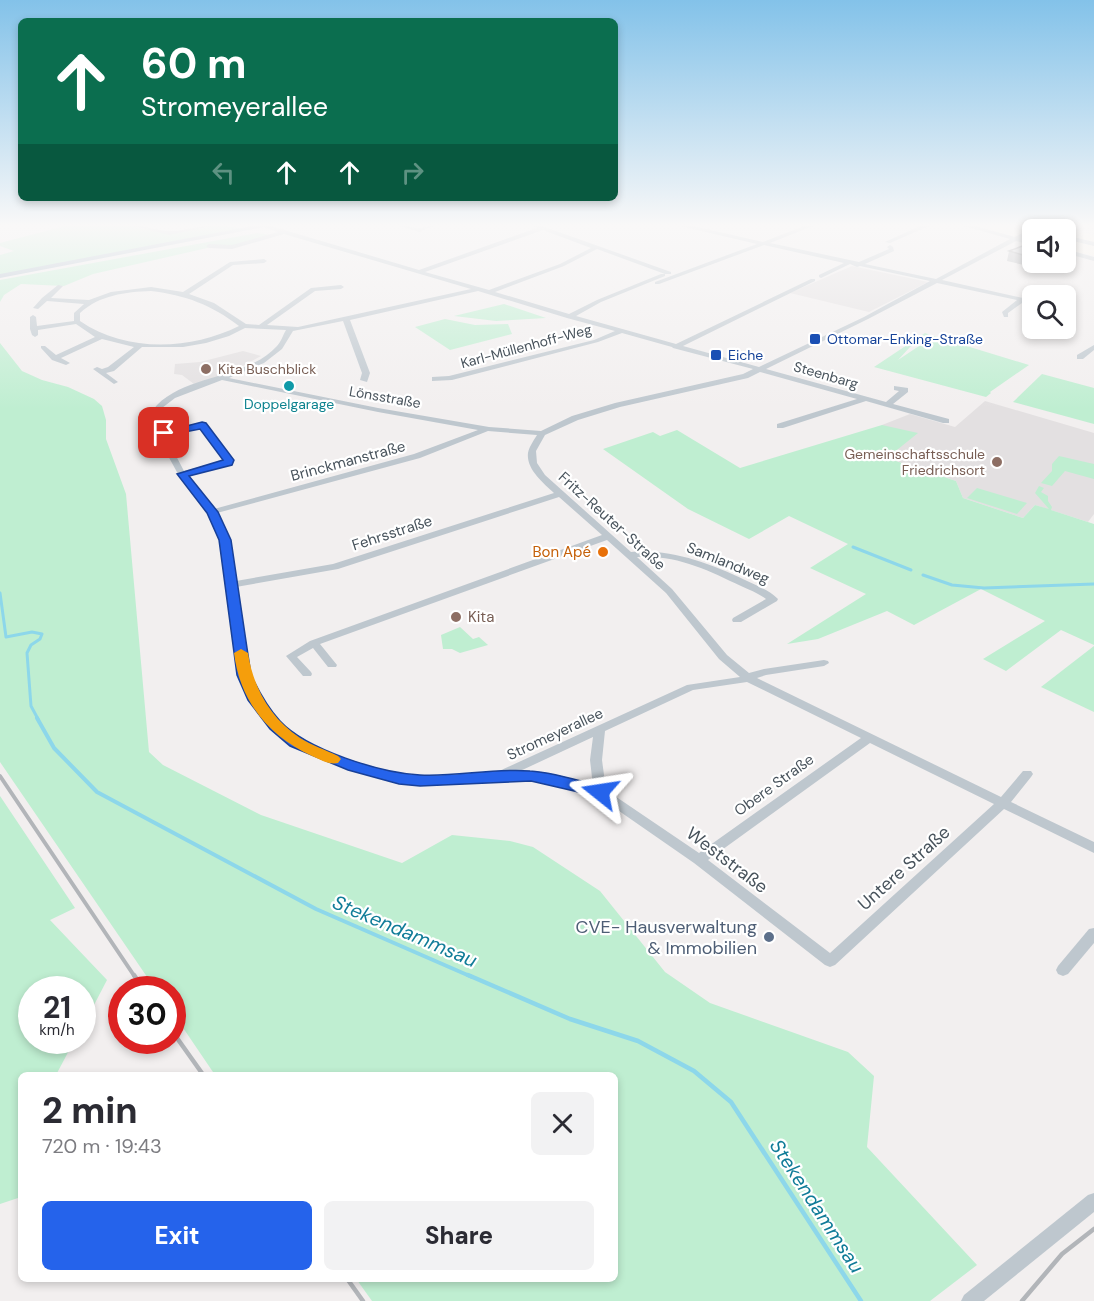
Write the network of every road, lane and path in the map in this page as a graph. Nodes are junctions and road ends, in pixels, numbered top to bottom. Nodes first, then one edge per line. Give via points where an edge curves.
1 (59, 287) edge
2 (195, 287) edge
3 (341, 287) dead end
4 (466, 287) edge
5 (505, 287) edge
6 (640, 287) edge
7 (799, 287) edge
8 (926, 287) edge
9 (960, 287) edge
10 (477, 290) junction
11 (488, 293) junction
12 (184, 294) junction
13 (44, 299) junction
14 (90, 302) junction
15 (36, 308) dead end
16 (1006, 316) dead end
17 (33, 317) dead end
18 (569, 317) junction
19 (346, 319) junction
20 (77, 322) junction
21 (244, 326) junction
22 (259, 328) junction
23 (290, 330) junction
24 (621, 331) junction
25 (100, 337) junction
26 (141, 345) junction
27 (43, 347) dead end
28 (675, 347) junction
29 (1094, 347) edge
30 (1080, 357) dead end
31 (55, 358) junction
32 (66, 363) dead end
33 (758, 370) junction
34 (225, 379) junction
35 (435, 379) dead end
36 (364, 380) dead end
37 (114, 382) dead end
38 (897, 388) dead end
39 (864, 399) junction
40 (887, 405) junction
41 (946, 421) dead end
42 (780, 426) dead end
43 (489, 429) junction
44 (542, 433) junction
45 (159, 434) junction
46 (182, 474) junction
47 (559, 494) junction
48 (212, 512) junction
49 (606, 537) junction
50 (629, 555) junction
51 (231, 585) junction
52 (737, 620) dead end
53 (314, 643) junction
54 (824, 663) dead end
55 (332, 665) dead end
56 (307, 674) dead end
57 (748, 678) junction
58 (600, 729) junction
59 (870, 736) junction
60 (1027, 774) dead end
61 (499, 776) junction
62 (600, 792) junction
63 (1003, 803) junction
64 (1094, 848) edge
65 (699, 860) junction
66 (1094, 933) edge
67 (830, 961) joint
68 (1063, 970) dead end
69 (1094, 1201) edge
70 (970, 1301) edge

1 - 13 street
2 - 12 street
3 - 22 street via 313,289
4 - 10 street
5 - 11 street
6 - 18 street via 599,301
7 - 28 street
8 - 33 street
9 - 16 street via 1021,299 1005,312
10 - 11 street
10 - 19 street
11 - 18 street
12 - 14 street via 137,290
12 - 21 street via 215,305
13 - 14 street
13 - 15 street
14 - 20 street via 77,313
17 - 20 street via 34,332
18 - 24 street
19 - 23 street
19 - 36 street via 366,373
20 - 25 street
21 - 22 street
21 - 26 street via 201,341
22 - 23 street
23 - 34 street via 273,352
24 - 28 street
24 - 35 street, Karl-Müllenhoff-Weg via 585,344
25 - 26 street
25 - 31 street
26 - 37 street via 111,369 97,370
27 - 31 street
28 - 33 street
29 - 30 street
31 - 32 street
33 - 39 street, Steenbarg
33 - 44 street via 730,381 618,405
34 - 43 street, Lönsstraße
34 - 45 street via 182,391 157,406 153,421
38 - 40 street via 906,390
39 - 40 street, Steenbarg
39 - 42 street
40 - 41 street, Steenbarg
43 - 44 street, Lönsstraße
43 - 48 street, Brinckmanstraße via 417,456
44 - 47 street, Fritz-Reuter-Straße via 532,451 533,463
45 - 46 street, Stromeyerallee
45 - 46 street via 202,425 229,460
46 - 48 street, Stromeyerallee
47 - 49 street, Fritz-Reuter-Straße
47 - 51 street, Fehrsstraße via 335,567
48 - 51 street, Stromeyerallee via 225,540
49 - 50 street, Fritz-Reuter-Straße
49 - 53 street
50 - 52 street, Samlandweg via 664,554 685,559 728,575 773,599
50 - 57 street, Fritz-Reuter-Straße via 669,591 723,657
51 - 61 street, Stromeyerallee via 244,675 276,725 295,742 354,767 399,778
53 - 55 street
53 - 56 street via 291,656
54 - 57 street, Stromeyerallee
57 - 58 street, Stromeyerallee via 691,687
57 - 59 street, Fritz-Reuter-Straße
58 - 61 street, Stromeyerallee
58 - 62 street via 595,753
59 - 63 street, Fritz-Reuter-Straße
59 - 65 street, Obere Straße
60 - 63 street, Untere Straße
61 - 62 street, Weststraße via 531,776
62 - 65 street, Weststraße
63 - 64 street, Fritz-Reuter-Straße
63 - 67 street, Untere Straße
65 - 67 street, Weststraße
66 - 68 street
69 - 70 street

